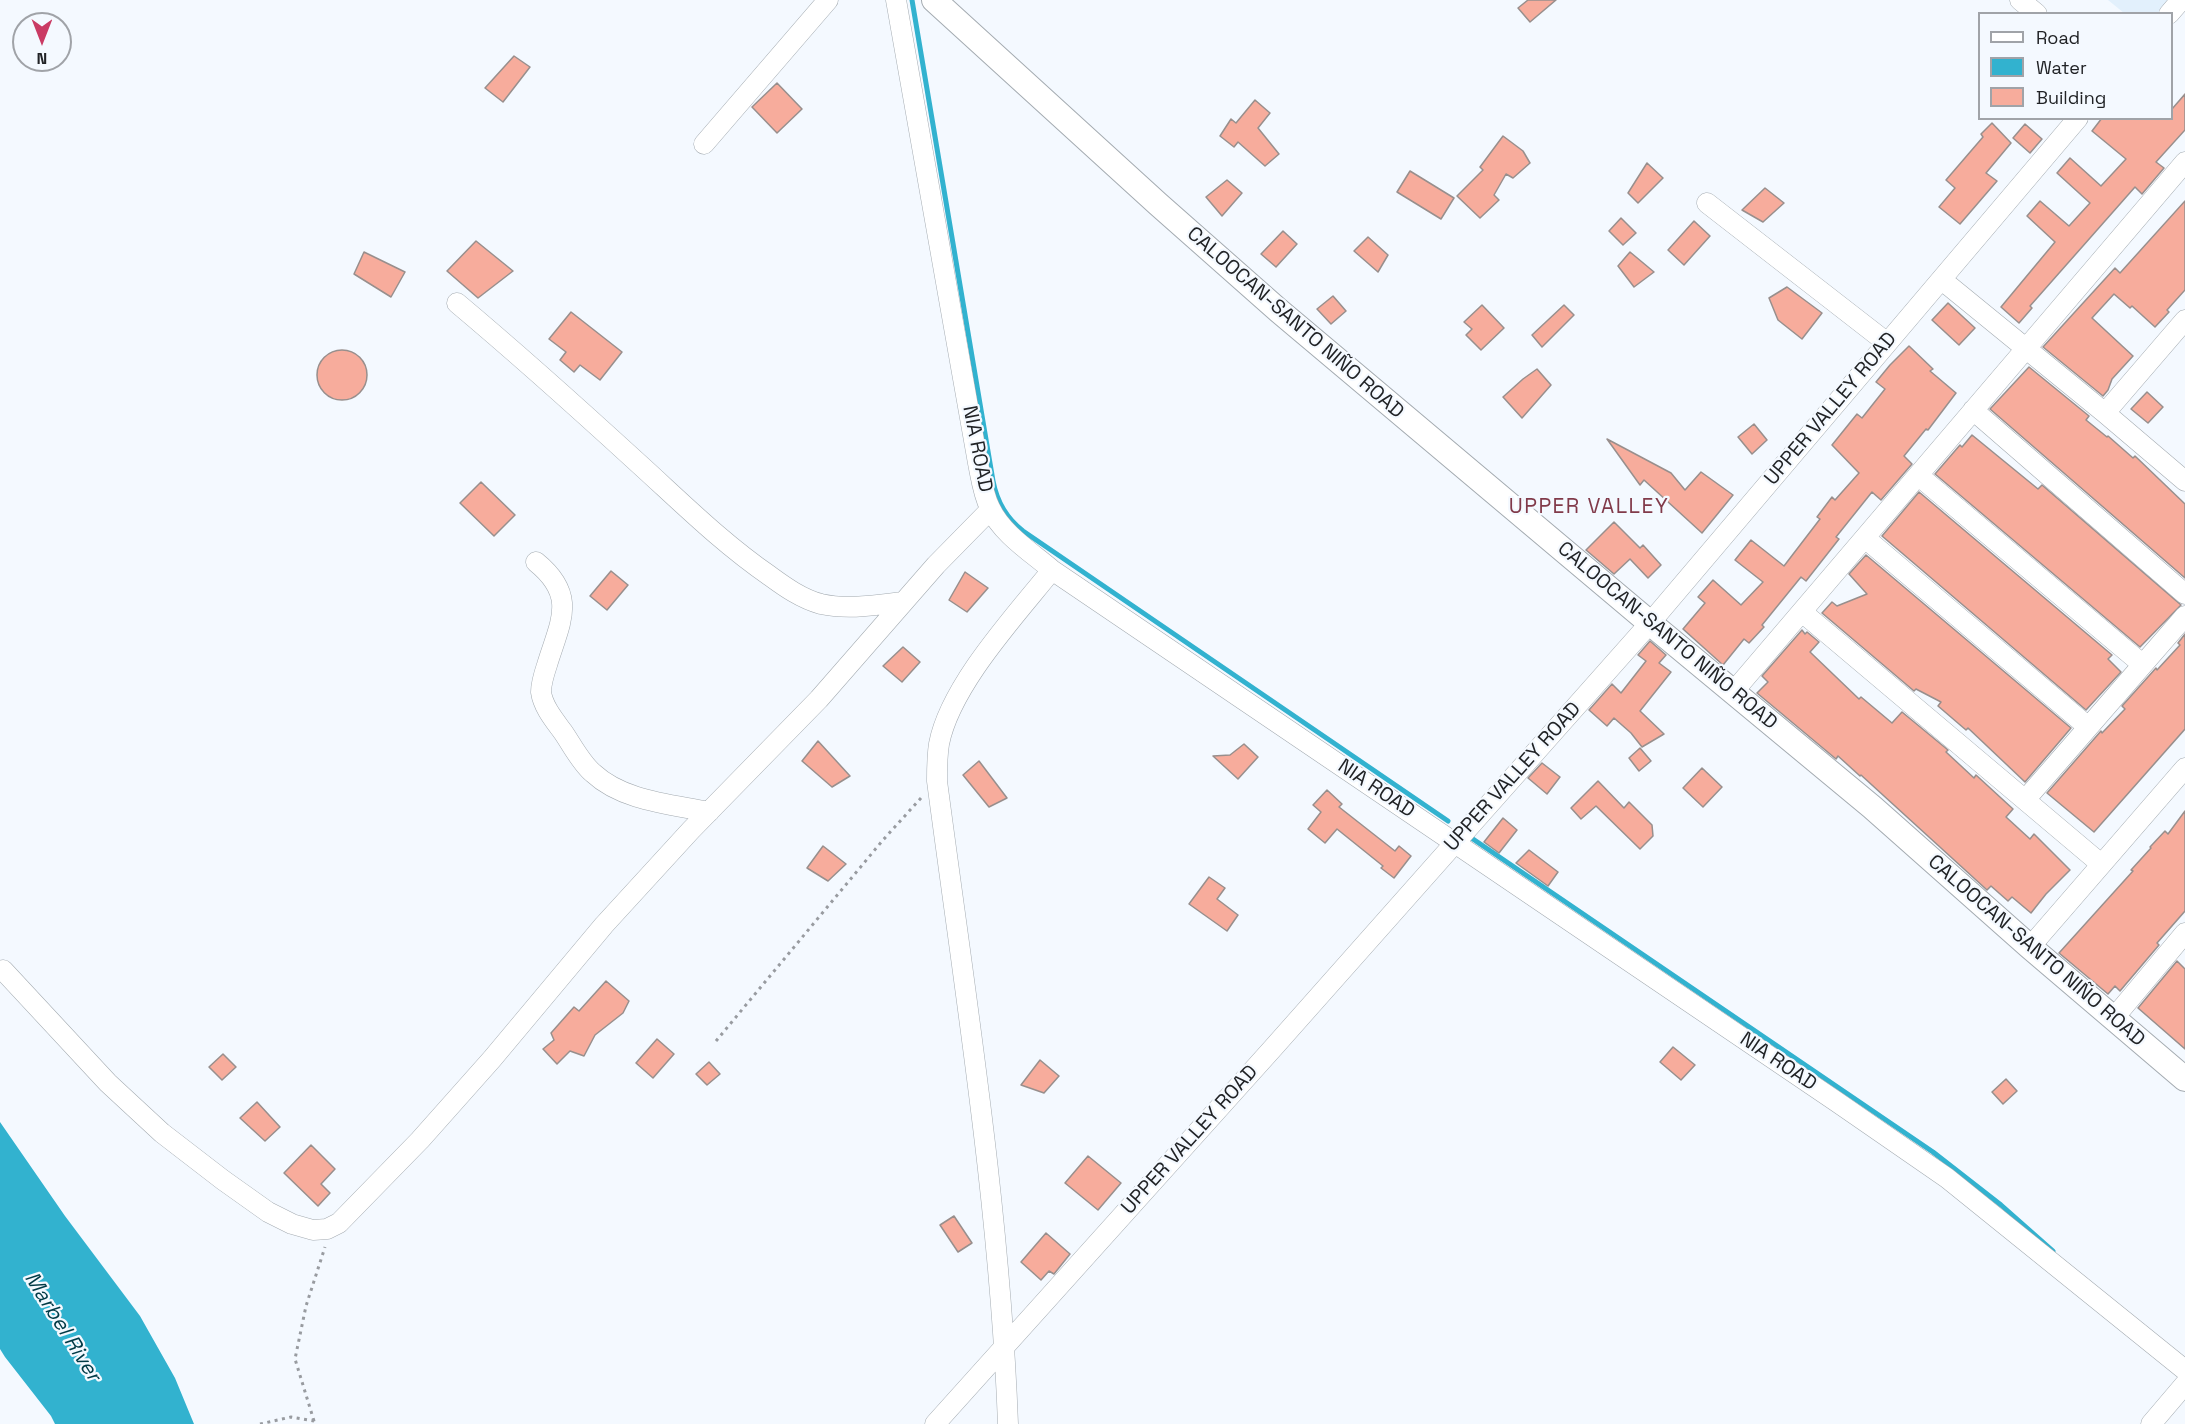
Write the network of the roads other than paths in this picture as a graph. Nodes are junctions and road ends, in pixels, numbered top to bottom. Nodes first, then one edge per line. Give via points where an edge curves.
1 (828, 0) edge
2 (896, 0) edge
3 (934, 0) edge
4 (2020, 0) edge
5 (2181, 0) edge
6 (2035, 12) edge
7 (2171, 12) edge
8 (2076, 120) edge
9 (704, 144) dead end
10 (2185, 162) edge
11 (1707, 203) dead end
12 (1942, 280) junction
13 (457, 303) dead end
14 (2185, 320) edge
15 (1886, 342) junction
16 (2026, 347) junction
17 (1973, 410) junction
18 (2105, 412) junction
19 (1919, 476) junction
20 (2185, 481) edge
21 (990, 510) junction
22 (1865, 538) junction
23 (536, 562) dead end
24 (1052, 570) junction
25 (2185, 594) edge
26 (903, 602) junction
27 (1802, 612) junction
28 (2185, 616) edge
29 (1650, 623) junction
30 (2142, 664) junction
31 (1734, 691) junction
32 (2087, 726) junction
33 (2185, 768) edge
34 (2025, 800) junction
35 (709, 812) junction
36 (1454, 842) junction
37 (2102, 864) junction
38 (2185, 933) edge
39 (2030, 947) junction
40 (3, 970) dead end
41 (2113, 1019) junction
42 (2185, 1079) edge
43 (1005, 1347) junction
44 (2185, 1370) edge
45 (2185, 1384) edge
46 (935, 1424) edge
47 (1008, 1424) edge
48 (2151, 1424) edge

1 - 9 street
2 - 21 street, NIA ROAD via 976,452
3 - 29 street, CALOOCAN-SANTO NIÑO ROAD via 1278,310
4 - 6 street
5 - 7 street
8 - 12 street, UPPER VALLEY ROAD
10 - 16 street
11 - 15 street
12 - 15 street, UPPER VALLEY ROAD
12 - 16 street
13 - 26 street via 710,529 791,591 820,604 846,607
14 - 18 street
15 - 29 street, UPPER VALLEY ROAD
16 - 17 street
16 - 18 street
17 - 19 street
17 - 25 street
18 - 20 street
19 - 22 street
19 - 30 street
21 - 24 street, NIA ROAD via 1001,526
21 - 26 street
22 - 27 street
22 - 32 street
23 - 35 street via 554,579 562,601 562,618 541,692 582,760 591,772 625,792
24 - 36 street, NIA ROAD
24 - 43 street via 966,681 939,742 937,781 981,1112
26 - 35 street via 819,699
27 - 31 street
27 - 34 street
28 - 30 street
29 - 31 street, CALOOCAN-SANTO NIÑO ROAD
29 - 36 street, UPPER VALLEY ROAD
30 - 32 street
31 - 39 street, CALOOCAN-SANTO NIÑO ROAD
32 - 34 street
33 - 37 street
34 - 37 street
35 - 40 street via 604,926 420,1140 333,1226 313,1230 268,1212 162,1133 108,1083
36 - 43 street, UPPER VALLEY ROAD
36 - 44 street, NIA ROAD via 1947,1178
37 - 39 street
38 - 41 street
39 - 41 street, CALOOCAN-SANTO NIÑO ROAD
41 - 42 street, CALOOCAN-SANTO NIÑO ROAD
43 - 46 street, UPPER VALLEY ROAD
43 - 47 street
45 - 48 street

